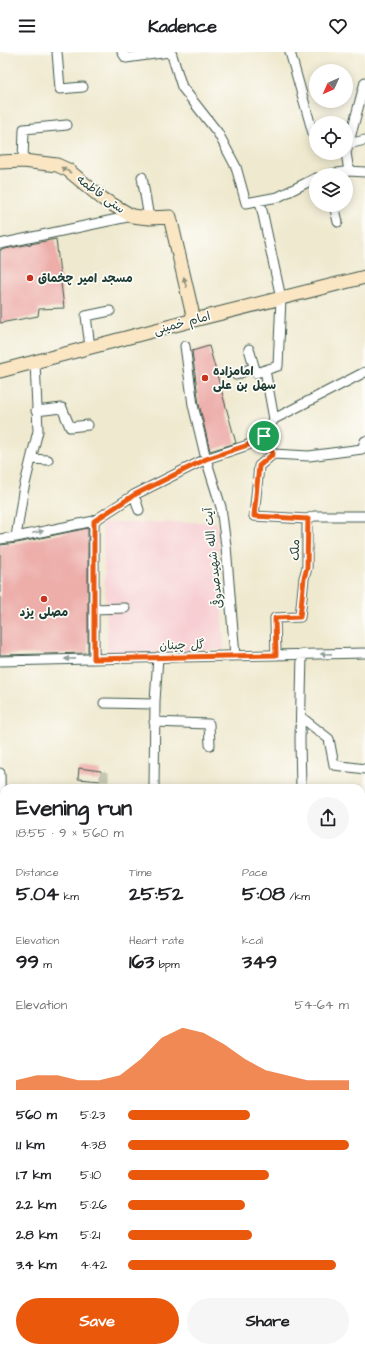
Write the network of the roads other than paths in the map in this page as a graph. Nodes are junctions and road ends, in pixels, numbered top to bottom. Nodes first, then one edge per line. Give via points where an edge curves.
1 (57, 52) edge
2 (122, 52) edge
3 (170, 52) edge
4 (290, 52) edge
5 (365, 82) edge
6 (83, 87) dead end
7 (309, 119) edge
8 (67, 125) dead end
9 (353, 127) edge
10 (365, 140) edge
11 (353, 146) edge
12 (23, 160) junction
13 (0, 162) edge
14 (353, 171) edge
15 (365, 172) edge
16 (142, 177) dead end
17 (309, 182) edge
18 (260, 201) junction
19 (336, 212) edge
20 (132, 216) junction
21 (149, 218) junction
22 (338, 222) dead end
23 (0, 244) edge
24 (365, 277) edge
25 (282, 298) junction
26 (110, 311) dead end
27 (194, 320) junction
28 (185, 346) dead end
29 (90, 347) junction
30 (249, 349) dead end
31 (35, 362) junction
32 (254, 367) junction
33 (265, 370) junction
34 (0, 371) edge
35 (365, 372) edge
36 (236, 375) dead end
37 (36, 412) junction
38 (274, 419) junction
39 (88, 425) dead end
40 (264, 436) junction
41 (365, 441) edge
42 (273, 454) junction
43 (31, 459) junction
44 (206, 459) junction
45 (48, 460) dead end
46 (134, 495) junction
47 (139, 510) dead end
48 (365, 516) edge
49 (308, 519) junction
50 (94, 521) junction
51 (16, 537) junction
52 (0, 538) edge
53 (125, 608) dead end
54 (94, 609) junction
55 (365, 653) edge
56 (302, 654) junction
57 (276, 655) junction
58 (235, 656) junction
59 (158, 657) junction
60 (94, 659) junction
61 (0, 661) edge
62 (104, 703) dead end
63 (154, 704) junction
64 (301, 717) junction
65 (154, 722) junction
66 (210, 745) dead end
67 (365, 769) edge
68 (0, 773) edge
69 (0, 784) edge
70 (154, 784) edge
71 (302, 784) edge

1 - 6 street via 60,88
2 - 3 street via 126,58
3 - 18 street via 182,87 218,132 236,167 246,203
4 - 7 street
5 - 9 street
8 - 12 street via 24,129
10 - 11 street
12 - 13 main road, ستی فاطمه
20 -> 12 main road, ستی فاطمه via 103,200 68,170 57,165
14 - 15 street
16 - 21 street
17 - 18 street via 278,197
18 - 25 street
19 - 22 street
20 - 21 main road, ستی فاطمه
20 - 23 street
27 -> 21 main road, ستی فاطمه via 170,217
24 - 25 main road, امام خمینی
25 - 27 main road, امام خمینی
25 - 33 street via 278,366
26 - 29 street via 86,316
27 - 29 main road, امام خمینی
28 - 44 street, آیت الله شهیدصدوقی via 193,405
29 - 31 main road, امام خمینی
30 - 32 street
31 - 34 main road, امام خمینی
31 - 37 street
32 - 33 street via 256,373
32 - 36 street
33 - 38 street
35 - 38 street
37 - 39 street via 62,408 70,427
37 - 43 street via 38,431
38 - 40 street
40 - 42 street
40 - 44 street via 248,445
41 - 42 street via 362,449 309,456
42 - 49 street via 259,466 254,516
43 - 45 street
43 - 51 street
44 - 46 street
44 - 58 street, آیت الله شهیدصدوقی via 221,507
46 - 47 street
46 - 50 street
48 - 49 street via 314,516
49 - 57 street, ملک via 307,568 300,617 275,618
51 -> 50 street
50 - 54 street
51 - 52 street
53 - 54 street
54 - 60 street
55 -> 56 street, گل چینان
56 - 57 street, گل چینان
56 - 64 street
57 - 58 street, گل چینان
58 - 59 street, گل چینان
59 - 60 street, گل چینان
59 - 63 street
60 -> 61 street, گل چینان
62 - 63 street
63 - 65 street
64 - 67 street via 329,739 334,765
64 - 71 street
65 - 66 street via 210,724
65 - 70 street
68 - 69 street

